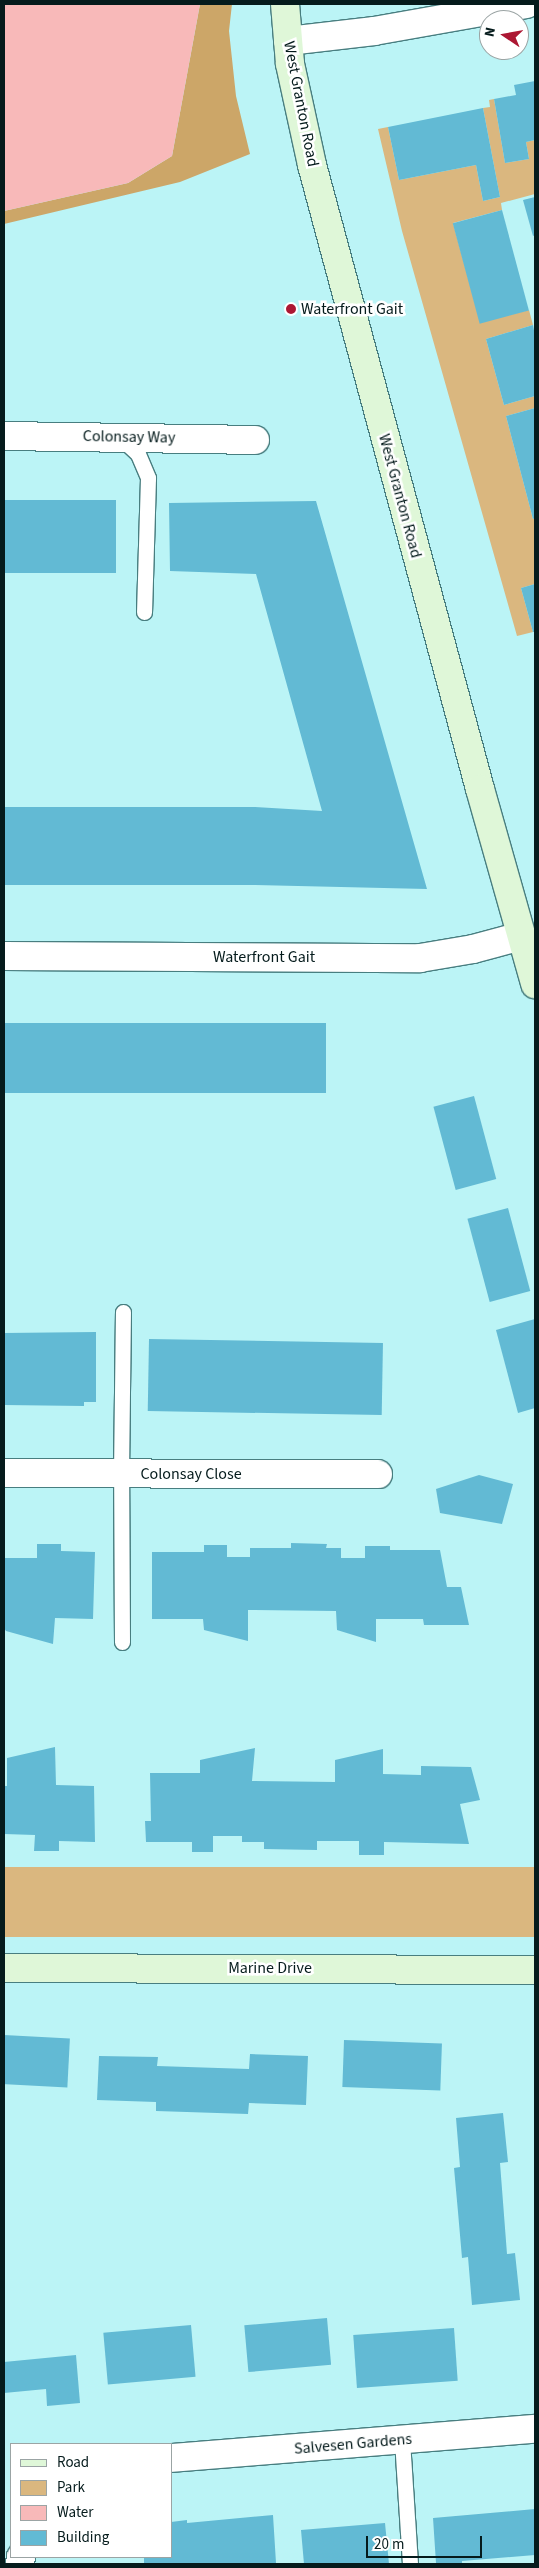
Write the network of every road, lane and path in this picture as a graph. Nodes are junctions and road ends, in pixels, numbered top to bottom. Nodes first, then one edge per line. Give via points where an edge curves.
1 (286, 4) edge
2 (527, 4) edge
3 (288, 41) junction
4 (4, 436) edge
5 (120, 437) junction
6 (255, 440) dead end
7 (144, 612) dead end
8 (521, 936) junction
9 (4, 956) edge
10 (535, 984) edge
11 (123, 1312) dead end
12 (4, 1473) edge
13 (121, 1474) junction
14 (378, 1474) dead end
15 (122, 1642) dead end
16 (4, 1968) edge
17 (535, 1970) edge
18 (535, 2430) edge
19 (402, 2440) junction
20 (172, 2458) edge
21 (410, 2564) edge

1 - 3 street, West Granton Road
2 - 3 street via 374,31
3 - 8 street, West Granton Road via 297,101 312,165
4 - 5 street, Colonsay Way
5 - 6 street, Colonsay Way
5 - 7 lane via 138,454 148,478
8 - 9 street, Waterfront Gait via 420,958
8 - 10 street, West Granton Road
11 - 13 lane
12 - 13 street, Colonsay Close
13 - 14 street, Colonsay Close
13 - 15 lane
16 - 17 street, Marine Drive
18 - 19 street, Salvesen Gardens
19 - 20 street, Salvesen Gardens
19 - 21 lane

